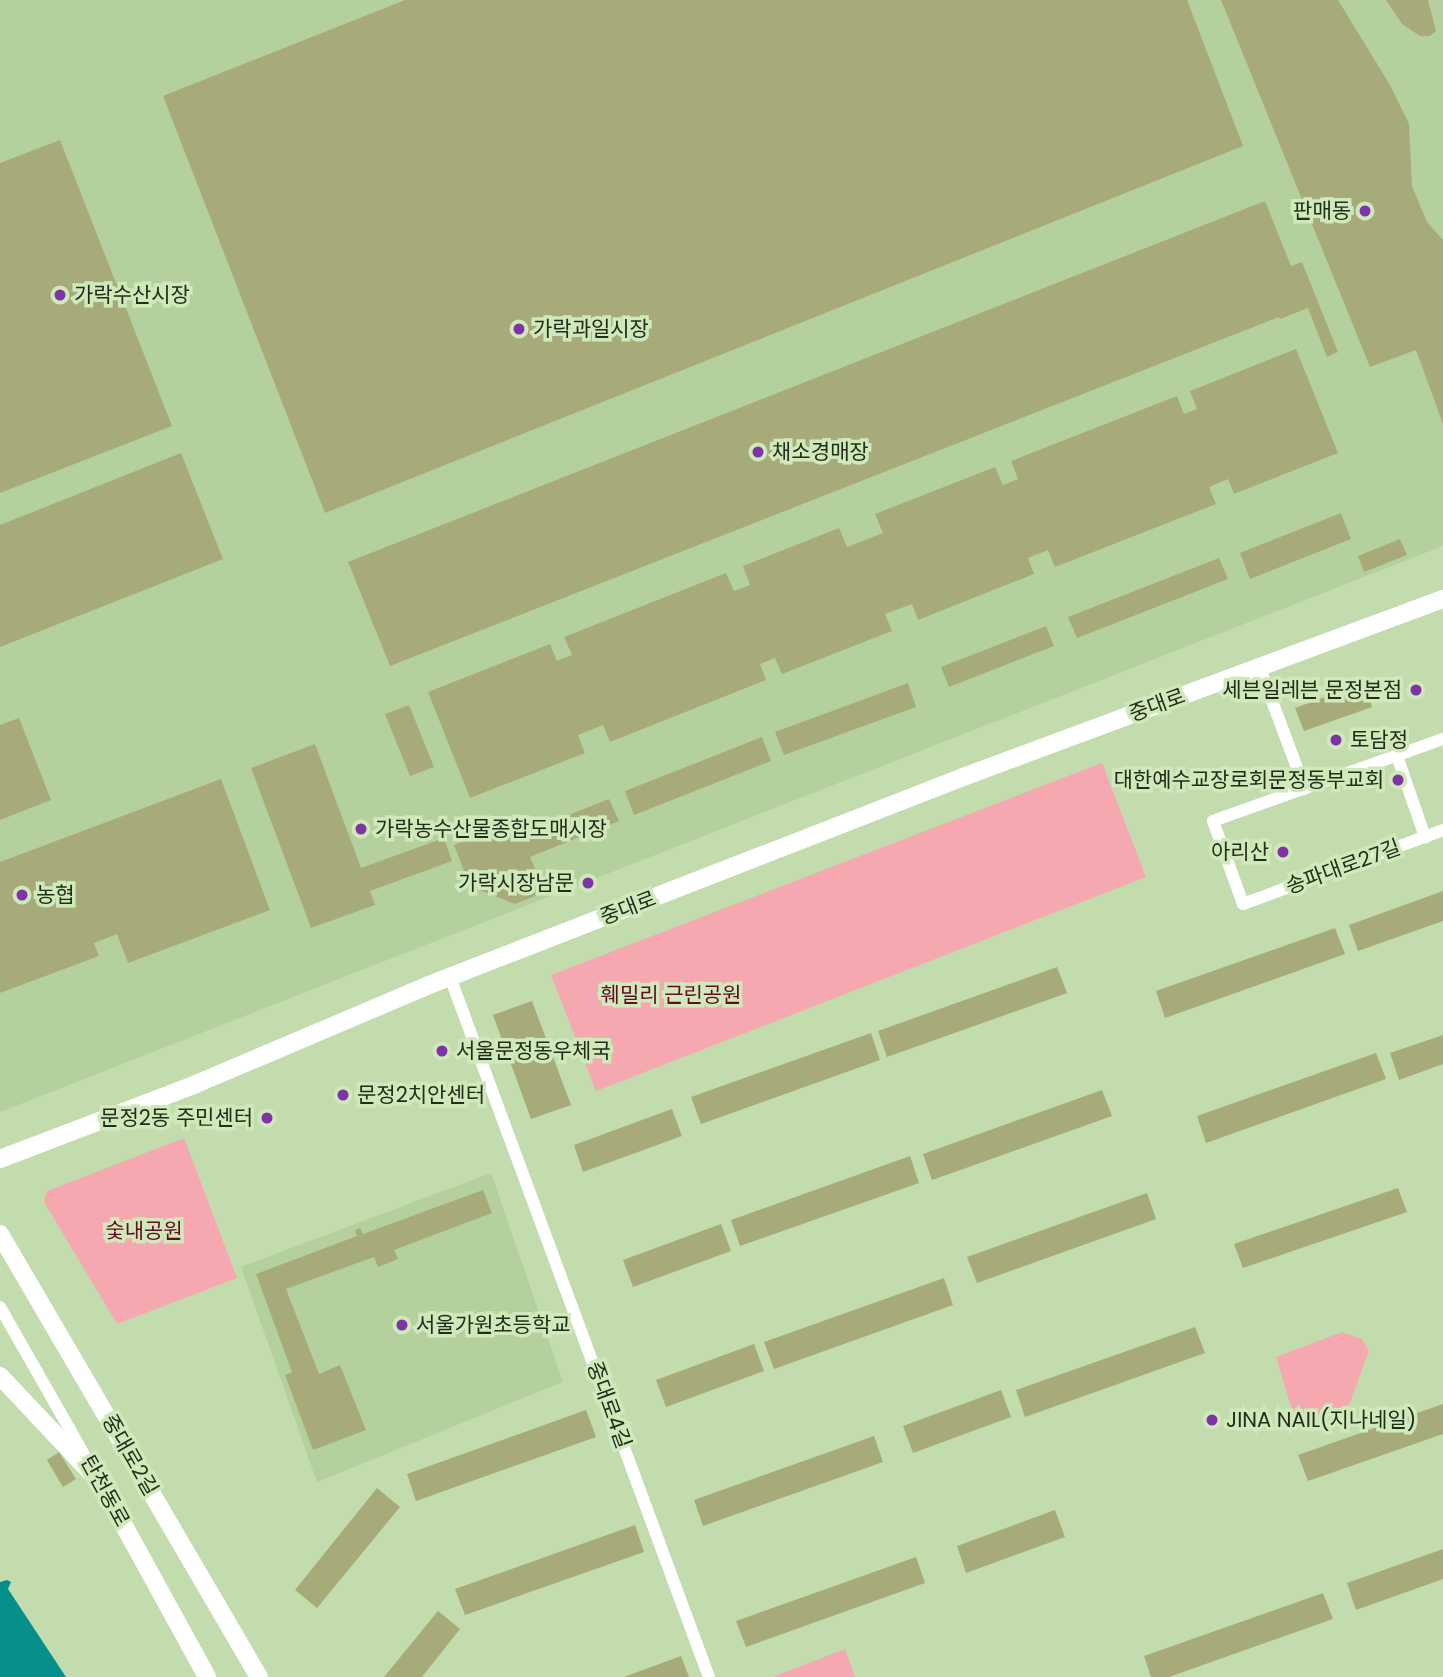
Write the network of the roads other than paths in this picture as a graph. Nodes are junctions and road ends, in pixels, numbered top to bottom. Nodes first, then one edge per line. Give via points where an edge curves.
1 (1443, 599) edge
2 (1259, 666) junction
3 (1443, 739) edge
4 (1397, 756) junction
5 (1304, 789) junction
6 (1443, 830) edge
7 (1425, 837) junction
8 (450, 977) junction
9 (0, 1159) edge
10 (2, 1239) edge
11 (0, 1307) edge
12 (0, 1376) edge
13 (100, 1482) junction
14 (207, 1677) edge
15 (259, 1677) edge
16 (709, 1677) edge

1 - 2 main road, 중대로
2 - 5 street
2 - 8 main road, 중대로
3 - 4 street
4 - 5 street
4 - 7 street
5 - 7 street, 송파대로27길 via 1213,821 1243,904
6 - 7 street, 송파대로27길
8 - 9 main road, 중대로 via 196,1084
8 - 16 street, 중대로4길
10 - 15 main road, 중대로2길
11 - 13 street, 탄천동로
12 - 13 main road
13 - 14 main road, 탄천동로

